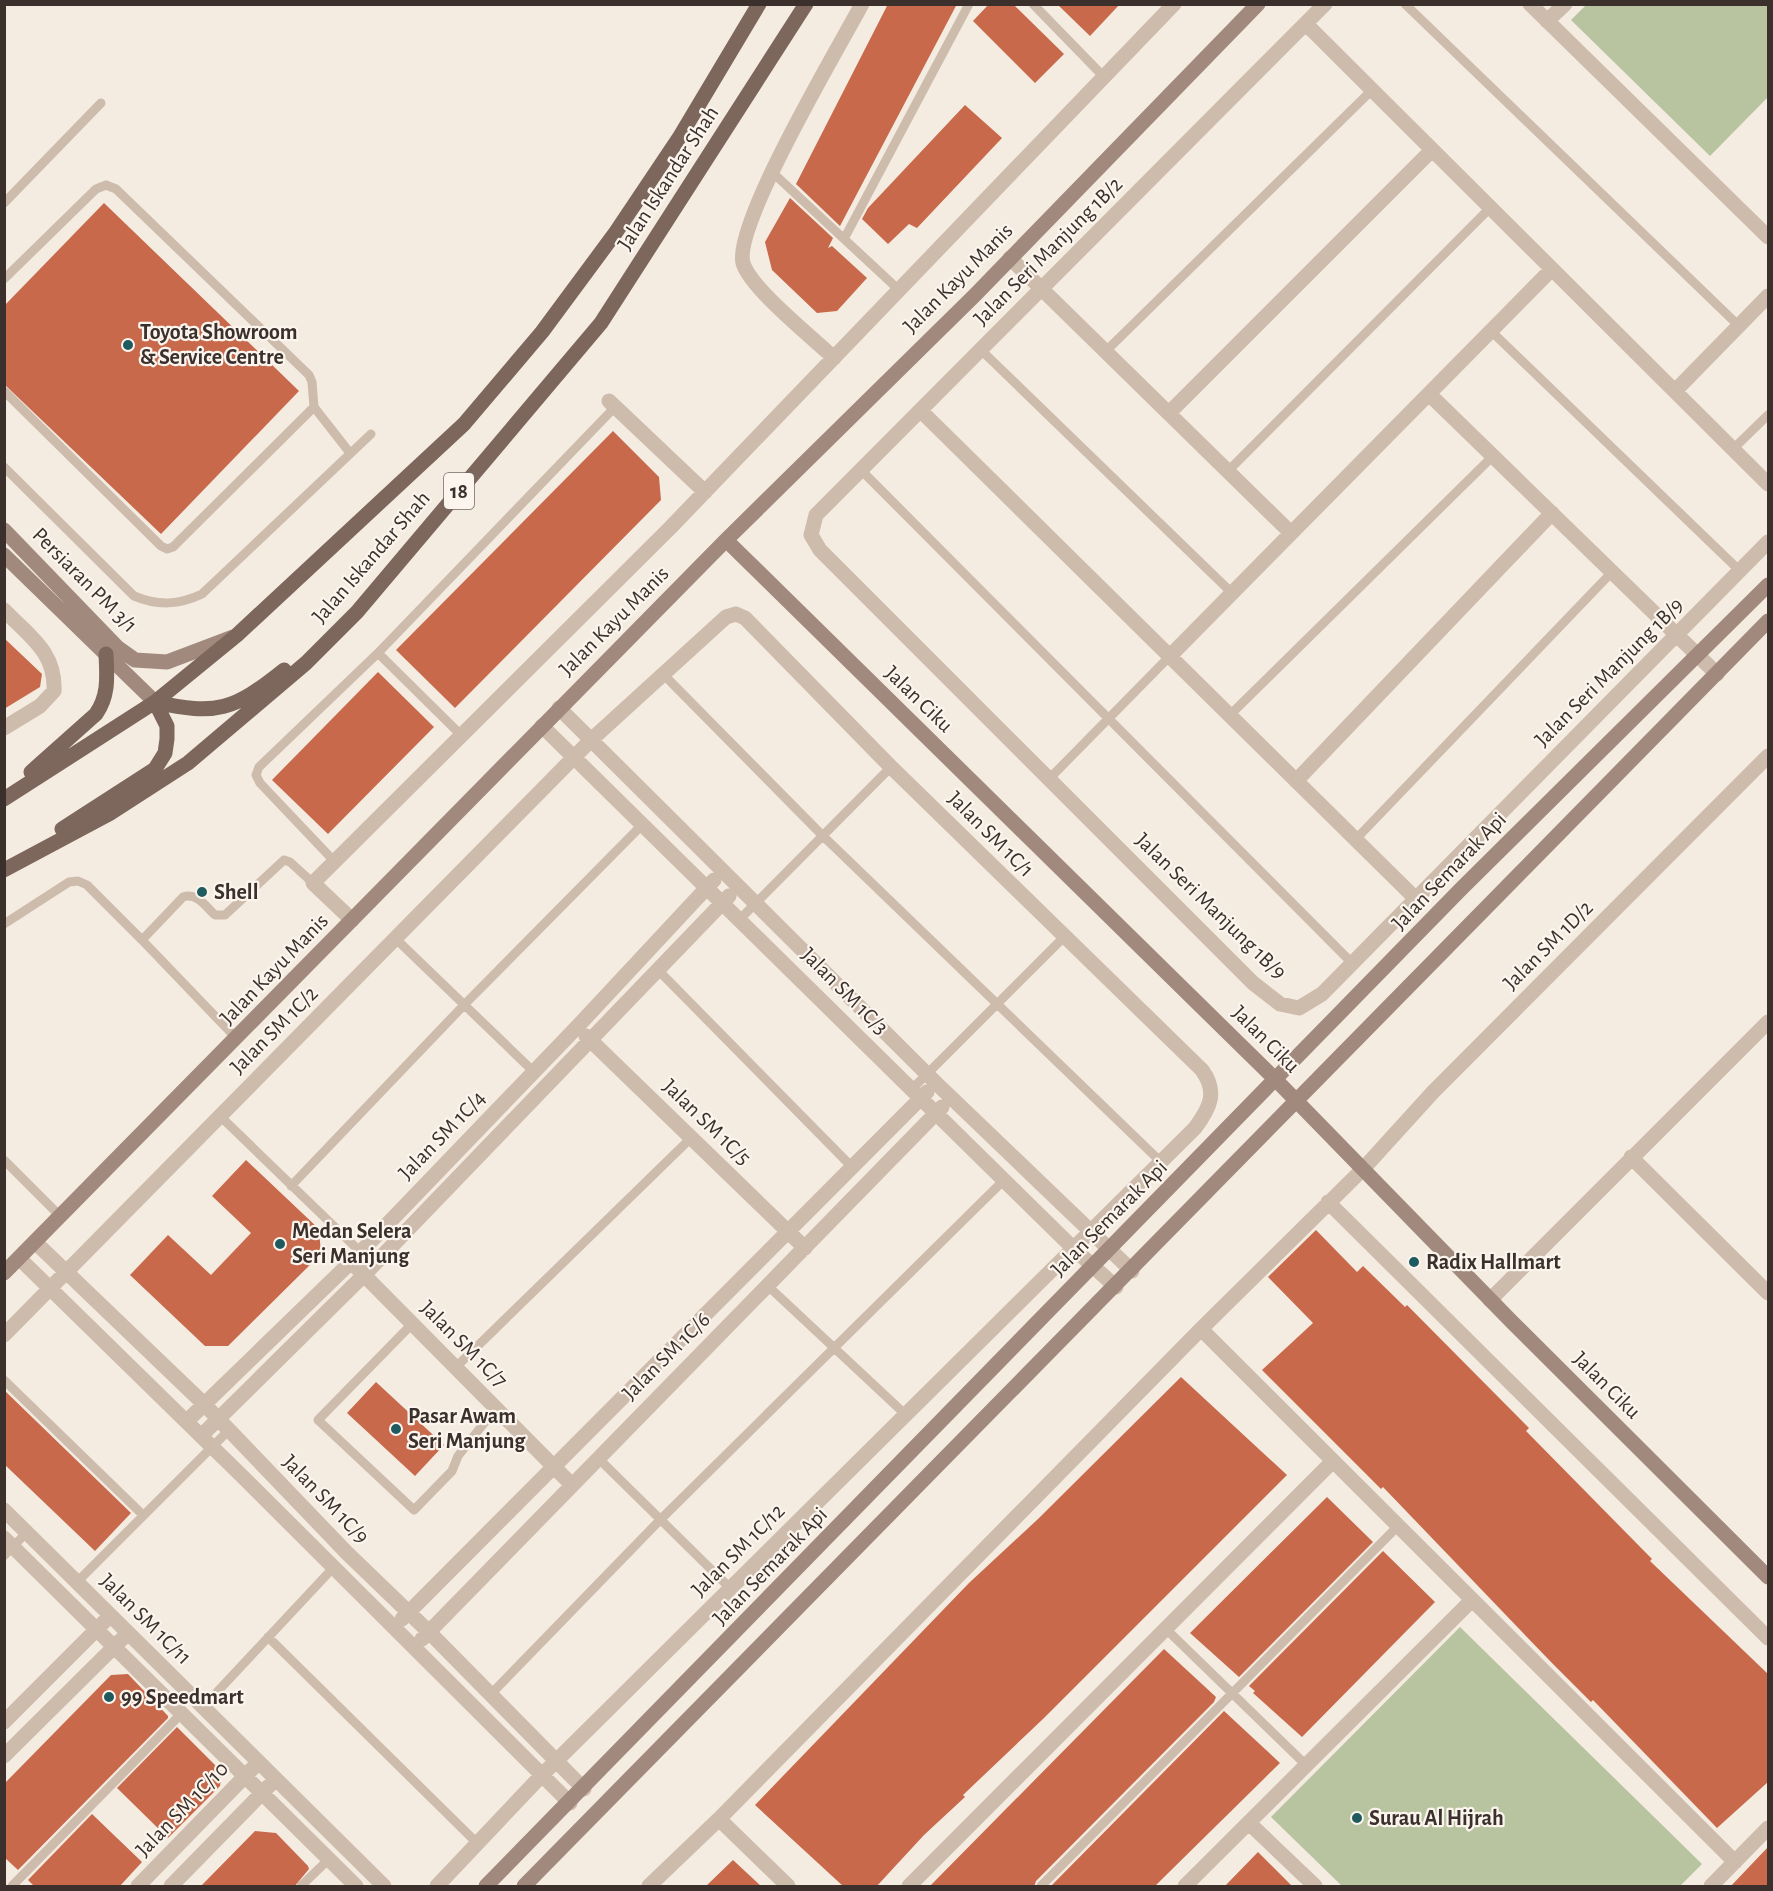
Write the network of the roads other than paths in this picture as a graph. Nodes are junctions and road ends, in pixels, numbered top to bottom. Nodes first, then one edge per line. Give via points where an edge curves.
1 (759, 4) edge
2 (806, 4) edge
3 (862, 4) edge
4 (969, 4) edge
5 (1033, 4) edge
6 (1325, 4) edge
7 (1405, 4) edge
8 (1530, 4) edge
9 (1565, 4) edge
10 (1257, 5) edge
11 (1167, 7) edge
12 (1547, 21) junction
13 (1306, 24) junction
14 (1104, 77) junction
15 (1371, 90) junction
16 (101, 103) dead end
17 (1432, 150) junction
18 (772, 172) junction
19 (4, 203) edge
20 (1490, 207) junction
21 (1768, 237) edge
22 (844, 239) junction
23 (1010, 258) junction
24 (1552, 269) junction
25 (4, 279) edge
26 (1043, 289) junction
27 (899, 290) junction
28 (1768, 296) edge
29 (1739, 326) junction
30 (1491, 331) junction
31 (981, 350) junction
32 (1106, 351) junction
33 (834, 358) junction
34 (4, 391) edge
35 (1675, 391) junction
36 (1429, 394) junction
37 (612, 404) joint
38 (314, 407) junction
39 (921, 411) junction
40 (1169, 413) junction
41 (1768, 415) edge
42 (371, 434) dead end
43 (1733, 449) junction
44 (350, 453) junction
45 (1493, 456) junction
46 (4, 467) edge
47 (861, 470) junction
48 (1228, 471) junction
49 (1768, 484) edge
50 (705, 492) junction
51 (1552, 513) junction
52 (4, 530) edge
53 (1291, 533) junction
54 (811, 535) joint
55 (726, 540) junction
56 (1768, 542) edge
57 (4, 555) edge
58 (1613, 571) junction
59 (1740, 571) junction
60 (1768, 585) edge
61 (1232, 592) junction
62 (357, 612) junction
63 (7, 617) edge
64 (1768, 621) edge
65 (1678, 634) junction
66 (237, 635) junction
67 (378, 652) junction
68 (1697, 653) junction
69 (106, 654) junction
70 (1170, 656) junction
71 (663, 674) junction
72 (1717, 674) junction
73 (155, 702) junction
74 (559, 708) junction
75 (1230, 715) junction
76 (1108, 719) junction
77 (542, 726) junction
78 (4, 728) edge
79 (462, 736) junction
80 (591, 740) junction
81 (1768, 756) edge
82 (575, 758) junction
83 (891, 767) junction
84 (1050, 779) junction
85 (1296, 781) junction
86 (4, 798) edge
87 (643, 824) junction
88 (823, 836) junction
89 (1356, 839) junction
90 (334, 861) junction
91 (4, 868) edge
92 (722, 872) junction
93 (313, 883) junction
94 (708, 887) junction
95 (737, 887) junction
96 (1416, 899) junction
97 (723, 902) junction
98 (755, 905) junction
99 (740, 919) junction
100 (352, 920) junction
101 (4, 924) edge
102 (1064, 937) junction
103 (396, 939) junction
104 (142, 940) junction
105 (1352, 963) junction
106 (658, 970) junction
107 (464, 1005) junction
108 (996, 1005) junction
109 (1768, 1022) edge
110 (577, 1027) junction
111 (237, 1039) junction
112 (591, 1041) junction
113 (534, 1072) junction
114 (931, 1079) junction
115 (1277, 1081) junction
116 (916, 1094) junction
117 (950, 1097) junction
118 (1296, 1101) junction
119 (935, 1113) junction
120 (220, 1116) junction
121 (691, 1138) junction
122 (1631, 1157) junction
123 (4, 1160) edge
124 (1161, 1162) junction
125 (853, 1167) junction
126 (1363, 1169) junction
127 (1004, 1180) junction
128 (291, 1186) junction
129 (1328, 1202) junction
130 (61, 1217) junction
131 (789, 1232) junction
132 (1090, 1232) junction
133 (35, 1242) junction
134 (805, 1248) junction
135 (1073, 1248) junction
136 (1110, 1248) junction
137 (356, 1257) junction
138 (19, 1258) junction
139 (1092, 1266) junction
140 (369, 1270) junction
141 (1132, 1270) junction
142 (66, 1272) junction
143 (4, 1273) edge
144 (768, 1286) junction
145 (1116, 1287) junction
146 (49, 1288) junction
147 (1768, 1293) edge
148 (1490, 1300) junction
149 (412, 1324) junction
150 (1201, 1329) junction
151 (4, 1335) edge
152 (836, 1349) junction
153 (456, 1367) junction
154 (4, 1380) edge
155 (204, 1404) junction
156 (496, 1408) junction
157 (906, 1415) junction
158 (187, 1421) junction
159 (224, 1425) junction
160 (206, 1441) junction
161 (597, 1457) junction
162 (1333, 1461) junction
163 (553, 1466) junction
164 (571, 1484) junction
165 (4, 1510) edge
166 (143, 1515) junction
167 (660, 1520) junction
168 (1398, 1526) junction
169 (27, 1532) junction
170 (8, 1547) edge
171 (333, 1568) junction
172 (1768, 1577) edge
173 (77, 1582) junction
174 (731, 1589) junction
175 (1472, 1600) junction
176 (409, 1612) junction
177 (110, 1615) junction
178 (393, 1627) junction
179 (97, 1629) junction
180 (1166, 1629) junction
181 (429, 1632) junction
182 (128, 1633) junction
183 (268, 1637) junction
184 (1768, 1638) edge
185 (114, 1646) junction
186 (413, 1647) junction
187 (1233, 1693) junction
188 (491, 1694) junction
189 (203, 1707) junction
190 (182, 1713) junction
191 (4, 1722) edge
192 (4, 1756) edge
193 (558, 1761) junction
194 (258, 1763) junction
195 (1306, 1765) junction
196 (542, 1775) junction
197 (246, 1776) junction
198 (276, 1780) junction
199 (584, 1789) junction
200 (263, 1792) junction
201 (570, 1803) junction
202 (719, 1819) junction
203 (1249, 1823) junction
204 (1768, 1828) edge
205 (478, 1844) junction
206 (329, 1859) junction
207 (1735, 1862) junction
208 (4, 1877) edge
209 (13, 1886) edge
210 (1186, 1886) edge
211 (138, 1887) edge
212 (171, 1887) edge
213 (302, 1887) edge
214 (356, 1887) edge
215 (384, 1887) edge
216 (437, 1887) edge
217 (486, 1887) edge
218 (524, 1887) edge
219 (649, 1887) edge
220 (788, 1887) edge
221 (909, 1887) edge
222 (1041, 1887) edge
223 (1315, 1887) edge
224 (1711, 1887) edge

1 - 66 main road, Jalan Iskandar Shah / 18 via 679,138 543,332 464,424
2 - 62 main road, Jalan Iskandar Shah / 18 via 601,323
3 - 18 street
4 - 22 lane
5 - 14 lane
6 - 13 street, Jalan Seri Manjung 1B/2
7 - 29 lane
8 - 12 street
9 - 12 street
10 - 23 street, Jalan Kayu Manis
11 - 14 street
12 - 21 street
13 - 15 street
13 - 26 street, Jalan Seri Manjung 1B/2
14 - 27 street
15 - 17 street
15 - 32 lane
16 - 19 lane
17 - 20 street
17 - 40 street
18 - 22 lane
18 - 33 street via 748,227 743,263 752,282
20 - 24 street
20 - 48 lane
22 - 27 lane
23 - 26 street
23 - 55 street, Jalan Kayu Manis
24 - 30 street
24 - 35 street
25 - 38 lane via 96,189 106,185 116,189 309,375
26 - 31 street, Jalan Seri Manjung 1B/2
26 - 32 street
27 - 33 street
28 - 29 street
29 - 35 street
30 - 36 street
30 - 59 lane
31 - 39 street, Jalan Seri Manjung 1B/2
31 - 61 lane
32 - 40 street
33 - 50 street
34 - 38 lane via 167,549
35 - 43 street
36 - 45 street
36 - 53 street
37 - 50 street
37 - 67 lane
38 - 44 lane
39 - 47 street, Jalan Seri Manjung 1B/2
39 - 70 street
40 - 48 street
41 - 43 lane
42 - 44 lane
43 - 49 street
44 - 46 lane via 202,594 185,602 166,603 134,596
45 - 51 street
45 - 75 lane
47 - 54 street, Jalan Seri Manjung 1B/2 via 816,515
47 - 76 lane
48 - 53 street
50 - 79 street
51 - 58 street
51 - 85 street
52 - 66 street, Persiaran PM 3/1 via 118,648 135,660 166,662
53 - 61 street
54 - 84 street, Jalan Seri Manjung 1B/9 via 820,550
55 - 74 street, Jalan Kayu Manis
55 - 115 street, Jalan Ciku
56 - 59 street, Jalan Seri Manjung 1B/9
57 - 69 street, Persiaran PM 3/1
58 - 65 street
58 - 89 lane
59 - 65 street, Jalan Seri Manjung 1B/9
60 - 68 street, Jalan Semarak Api
61 - 70 street
62 - 73 main road via 270,681 229,707 191,710
62 - 91 main road, Jalan Iskandar Shah / 18 via 306,663 189,763 109,814
63 - 78 street via 49,656 55,673 54,691 40,706
64 - 72 street
65 - 68 street
65 - 96 street, Jalan Seri Manjung 1B/9
66 - 73 main road, Jalan Iskandar Shah / 18
67 - 79 lane
67 - 90 lane via 259,767 256,775
68 - 72 street
68 - 115 street, Jalan Semarak Api via 1461,889
69 - 73 street, Persiaran PM 3/1
69 - 86 main road via 108,681 104,702 96,714
70 - 75 street
70 - 76 lane
71 - 80 street, Jalan SM 1C/1
71 - 83 street, Jalan SM 1C/1 via 726,617 736,614 745,618
71 - 88 lane
72 - 118 street
73 - 86 main road, Jalan Iskandar Shah / 18
73 - 91 main road via 166,726 165,753 155,769
74 - 77 street, Jalan Kayu Manis
74 - 80 street, Jalan SM 1C/3
75 - 85 street
76 - 84 lane
76 - 105 lane
77 - 82 street, Jalan SM 1C/3
77 - 100 street, Jalan Kayu Manis
79 - 90 street
80 - 82 street, Jalan SM 1C/1
80 - 92 street, Jalan SM 1C/3
81 - 126 street, Jalan SM 1D/2 via 1433,1092
82 - 87 street, Jalan SM 1C/3
82 - 103 street, Jalan SM 1C/2
83 - 88 lane
83 - 102 street, Jalan SM 1C/1
84 - 105 street, Jalan Seri Manjung 1B/9 via 1253,983 1280,1004 1299,1008 1322,994
85 - 89 street
87 - 94 street, Jalan SM 1C/3
87 - 107 lane
88 - 98 lane
88 - 108 lane
89 - 96 street
90 - 93 street
92 - 94 street, Jalan SM 1C/4
92 - 95 street, Jalan SM 1C/3
93 - 100 street
93 - 104 lane via 284,860 225,915 215,915 189,895
94 - 97 street, Jalan SM 1C/3
94 - 110 street, Jalan SM 1C/4
95 - 97 street, Jalan SM 1C/4
95 - 98 street, Jalan SM 1C/3
96 - 105 street, Jalan Seri Manjung 1B/9
97 - 99 street, Jalan SM 1C/3
97 - 106 street, Jalan SM 1C/4
98 - 99 lane
98 - 114 street, Jalan SM 1C/3
99 - 116 street, Jalan SM 1C/3
100 - 111 street, Jalan Kayu Manis
101 - 104 lane via 78,880
102 - 108 lane
102 - 124 street, Jalan SM 1C/1 via 1210,1081 1209,1110
103 - 107 lane
103 - 120 street, Jalan SM 1C/2
104 - 111 lane
106 - 112 street, Jalan SM 1C/4
106 - 125 lane
107 - 113 lane
107 - 128 lane
108 - 114 lane
108 - 124 lane
109 - 122 street
110 - 112 street, Jalan SM 1C/5
110 - 113 street, Jalan SM 1C/4
111 - 130 street, Jalan Kayu Manis
112 - 121 street, Jalan SM 1C/5
112 - 140 street, Jalan SM 1C/4
113 - 137 street, Jalan SM 1C/4
114 - 116 street, Jalan SM 1C/6
114 - 117 street, Jalan SM 1C/3
115 - 118 street, Jalan Ciku
115 - 136 street, Jalan Semarak Api
116 - 119 street, Jalan SM 1C/3
116 - 125 street, Jalan SM 1C/6
117 - 119 street, Jalan SM 1C/6
117 - 132 street, Jalan SM 1C/3
118 - 126 street, Jalan Ciku
118 - 141 street
119 - 127 street, Jalan SM 1C/3
119 - 134 street, Jalan SM 1C/6
120 - 128 lane
120 - 142 street, Jalan SM 1C/2
121 - 131 street, Jalan SM 1C/5
121 - 153 lane
122 - 147 street
122 - 148 street
123 - 130 lane
124 - 132 street, Jalan SM 1C/1
125 - 131 street, Jalan SM 1C/6
126 - 129 street, Jalan SM 1D/2
126 - 148 street, Jalan Ciku
127 - 135 street, Jalan SM 1C/3
127 - 152 lane
128 - 137 lane
129 - 150 street, Jalan SM 1D/2
129 - 184 street
130 - 133 street, Jalan Kayu Manis
131 - 134 street, Jalan SM 1C/5
131 - 163 street, Jalan SM 1C/6
132 - 135 street, Jalan SM 1C/1
132 - 136 street, Jalan SM 1C/3
133 - 138 street, Jalan Kayu Manis
133 - 142 street, Jalan SM 1C/9
134 - 144 street, Jalan SM 1C/6
135 - 139 street, Jalan SM 1C/3
135 - 157 street, Jalan SM 1C/12
136 - 139 street, Jalan Semarak Api
136 - 141 street, Jalan SM 1C/3
137 - 140 street, Jalan SM 1C/7
137 - 155 street, Jalan SM 1C/4
138 - 143 street, Jalan Kayu Manis
138 - 146 street, Jalan SM 1C/9
139 - 145 street, Jalan SM 1C/3
139 - 199 street, Jalan Semarak Api
140 - 149 street, Jalan SM 1C/7
140 - 159 street, Jalan SM 1C/4
141 - 145 street
142 - 146 street, Jalan SM 1C/2
142 - 155 street, Jalan SM 1C/9
144 - 152 lane
144 - 161 street, Jalan SM 1C/6
145 - 218 street
146 - 151 street, Jalan SM 1C/2
146 - 158 street, Jalan SM 1C/9
148 - 172 street, Jalan Ciku
149 - 153 street, Jalan SM 1C/7
149 - 156 lane via 318,1420 414,1510 452,1471 458,1456
150 - 162 street
150 - 202 street, Jalan SM 1D/2
152 - 157 lane
152 - 167 lane
153 - 156 street, Jalan SM 1C/7
154 - 166 lane
155 - 158 street, Jalan SM 1C/4
155 - 159 street, Jalan SM 1C/9
156 - 163 street, Jalan SM 1C/7
157 - 174 street, Jalan SM 1C/12
158 - 160 street, Jalan SM 1C/9
159 - 160 street, Jalan SM 1C/4
159 - 176 street, Jalan SM 1C/9 via 346,1553
160 - 166 lane
160 - 171 street, Jalan SM 1C/9
161 - 164 street, Jalan SM 1C/6
161 - 167 lane
162 - 168 street
162 - 180 street
163 - 164 street, Jalan SM 1C/7
163 - 176 street, Jalan SM 1C/6
164 - 181 street, Jalan SM 1C/6
165 - 169 street, Jalan SM 1C/11
166 - 173 lane
167 - 174 lane
167 - 188 lane
168 - 175 street
168 - 187 lane
169 - 170 lane
169 - 173 street, Jalan SM 1C/11
170 - 179 street, Jalan SM 1C/11
171 - 178 street, Jalan SM 1C/9
171 - 183 lane
173 - 177 street, Jalan SM 1C/11
174 - 193 street, Jalan SM 1C/12
175 - 195 street
175 - 207 street
176 - 178 street, Jalan SM 1C/6
176 - 181 street, Jalan SM 1C/9
177 - 179 street
177 - 182 street, Jalan SM 1C/11
178 - 186 street, Jalan SM 1C/9
179 - 185 street, Jalan SM 1C/11
179 - 191 street
180 - 187 lane
180 - 221 street
181 - 186 street, Jalan SM 1C/6
181 - 188 street, Jalan SM 1C/9
182 - 185 street
182 - 189 street, Jalan SM 1C/11
183 - 189 lane
183 - 205 lane
185 - 190 street, Jalan SM 1C/11
185 - 192 street
186 - 196 street, Jalan SM 1C/9
187 - 195 lane
187 - 222 lane
188 - 193 street, Jalan SM 1C/9
189 - 194 street, Jalan SM 1C/11
190 - 197 street, Jalan SM 1C/11
190 - 209 lane
193 - 196 street, Jalan SM 1C/12
193 - 199 street, Jalan SM 1C/9
194 - 197 street, Jalan SM 1C/10
194 - 198 street, Jalan SM 1C/11
195 - 203 street
196 - 201 street, Jalan SM 1C/9
196 - 205 street, Jalan SM 1C/12
197 - 200 street, Jalan SM 1C/11
197 - 211 street, Jalan SM 1C/10
198 - 200 street, Jalan SM 1C/10
198 - 215 street, Jalan SM 1C/11
199 - 201 street, Jalan Semarak Api
200 - 206 street, Jalan SM 1C/11
200 - 212 street, Jalan SM 1C/10
201 - 217 street, Jalan Semarak Api
202 - 219 street, Jalan SM 1D/2
202 - 220 street
203 - 210 street
203 - 223 street
204 - 207 street
205 - 216 street, Jalan SM 1C/12
206 - 213 lane
206 - 214 street, Jalan SM 1C/11
207 - 224 street
208 - 209 lane

